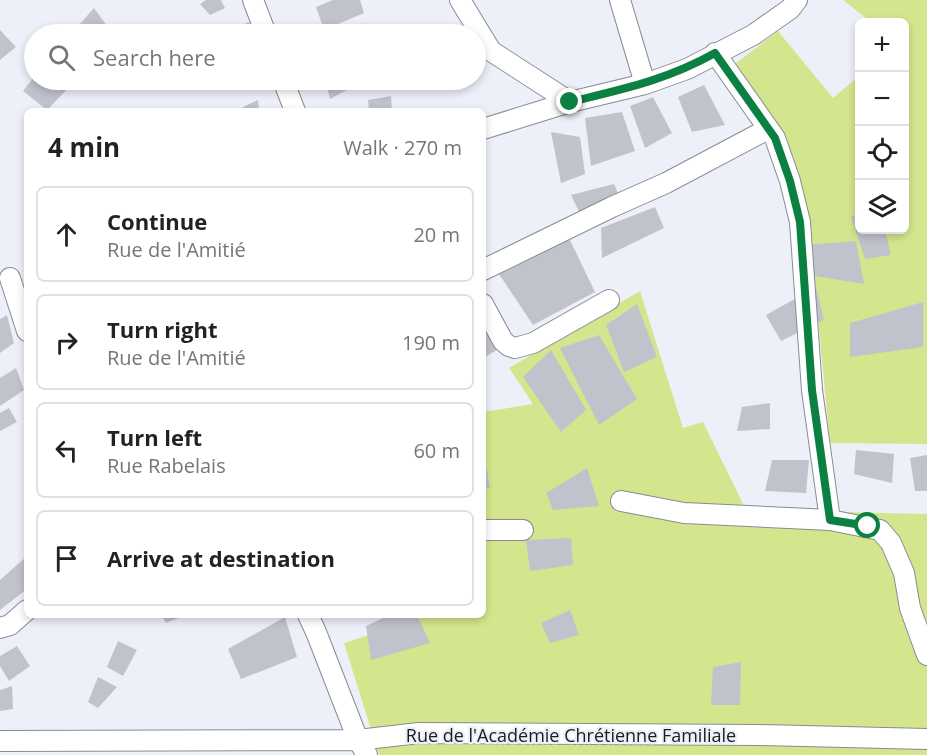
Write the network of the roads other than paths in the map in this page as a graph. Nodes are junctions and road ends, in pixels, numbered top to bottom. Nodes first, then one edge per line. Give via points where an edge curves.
1 (253, 0) edge
2 (460, 0) edge
3 (620, 0) edge
4 (797, 0) edge
5 (262, 24) edge
6 (475, 24) edge
7 (486, 43) edge
8 (715, 53) junction
9 (645, 84) junction
10 (287, 90) edge
11 (570, 102) junction
12 (294, 108) edge
13 (486, 128) edge
14 (768, 129) junction
15 (486, 269) edge
16 (12, 278) edge
17 (609, 300) dead end
18 (486, 310) edge
19 (24, 321) edge
20 (621, 501) dead end
21 (830, 520) junction
22 (486, 530) edge
23 (523, 530) dead end
24 (24, 613) edge
25 (309, 618) edge
26 (0, 628) edge
27 (927, 655) edge
28 (927, 739) edge
29 (0, 741) edge
30 (363, 748) edge

1 - 5 street
2 - 6 street
3 - 9 street
4 - 8 street via 753,35
7 - 11 street via 491,51
8 - 9 street via 687,69
8 - 14 street
9 - 11 street
10 - 12 street
11 - 13 street
14 - 15 street via 666,183
14 - 21 street via 790,181 800,222 812,390
16 - 19 street
17 - 18 street via 533,343 515,348 503,341
20 - 21 street via 693,514
21 - 27 street via 880,530 891,543 904,573 910,608
22 - 23 street
24 - 26 street
25 - 30 street
28 - 30 street, Rue de l'Académie Chrétienne Familiale via 419,733
29 - 30 street, Rue de l'Académie Chrétienne Familiale

